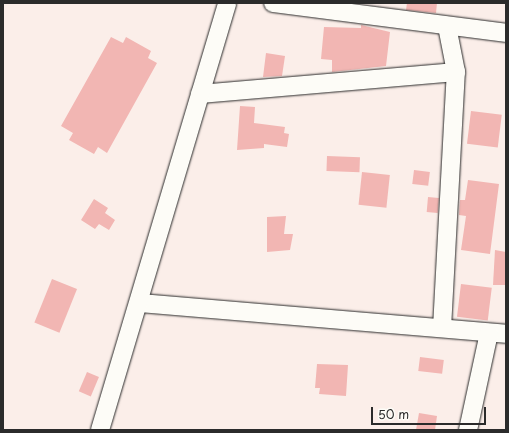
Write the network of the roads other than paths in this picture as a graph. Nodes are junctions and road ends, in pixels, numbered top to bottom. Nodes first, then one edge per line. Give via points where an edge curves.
1 (227, 3) edge
2 (273, 3) edge
3 (447, 26) junction
4 (506, 33) edge
5 (456, 72) junction
6 (200, 94) junction
7 (140, 303) junction
8 (442, 328) junction
9 (497, 334) edge
10 (100, 430) edge
11 (468, 430) edge

1 - 6 street
2 - 3 street
3 - 4 street
3 - 5 street
5 - 6 street
5 - 8 street
6 - 7 street
7 - 8 street
7 - 10 street
8 - 9 street
9 - 11 street

